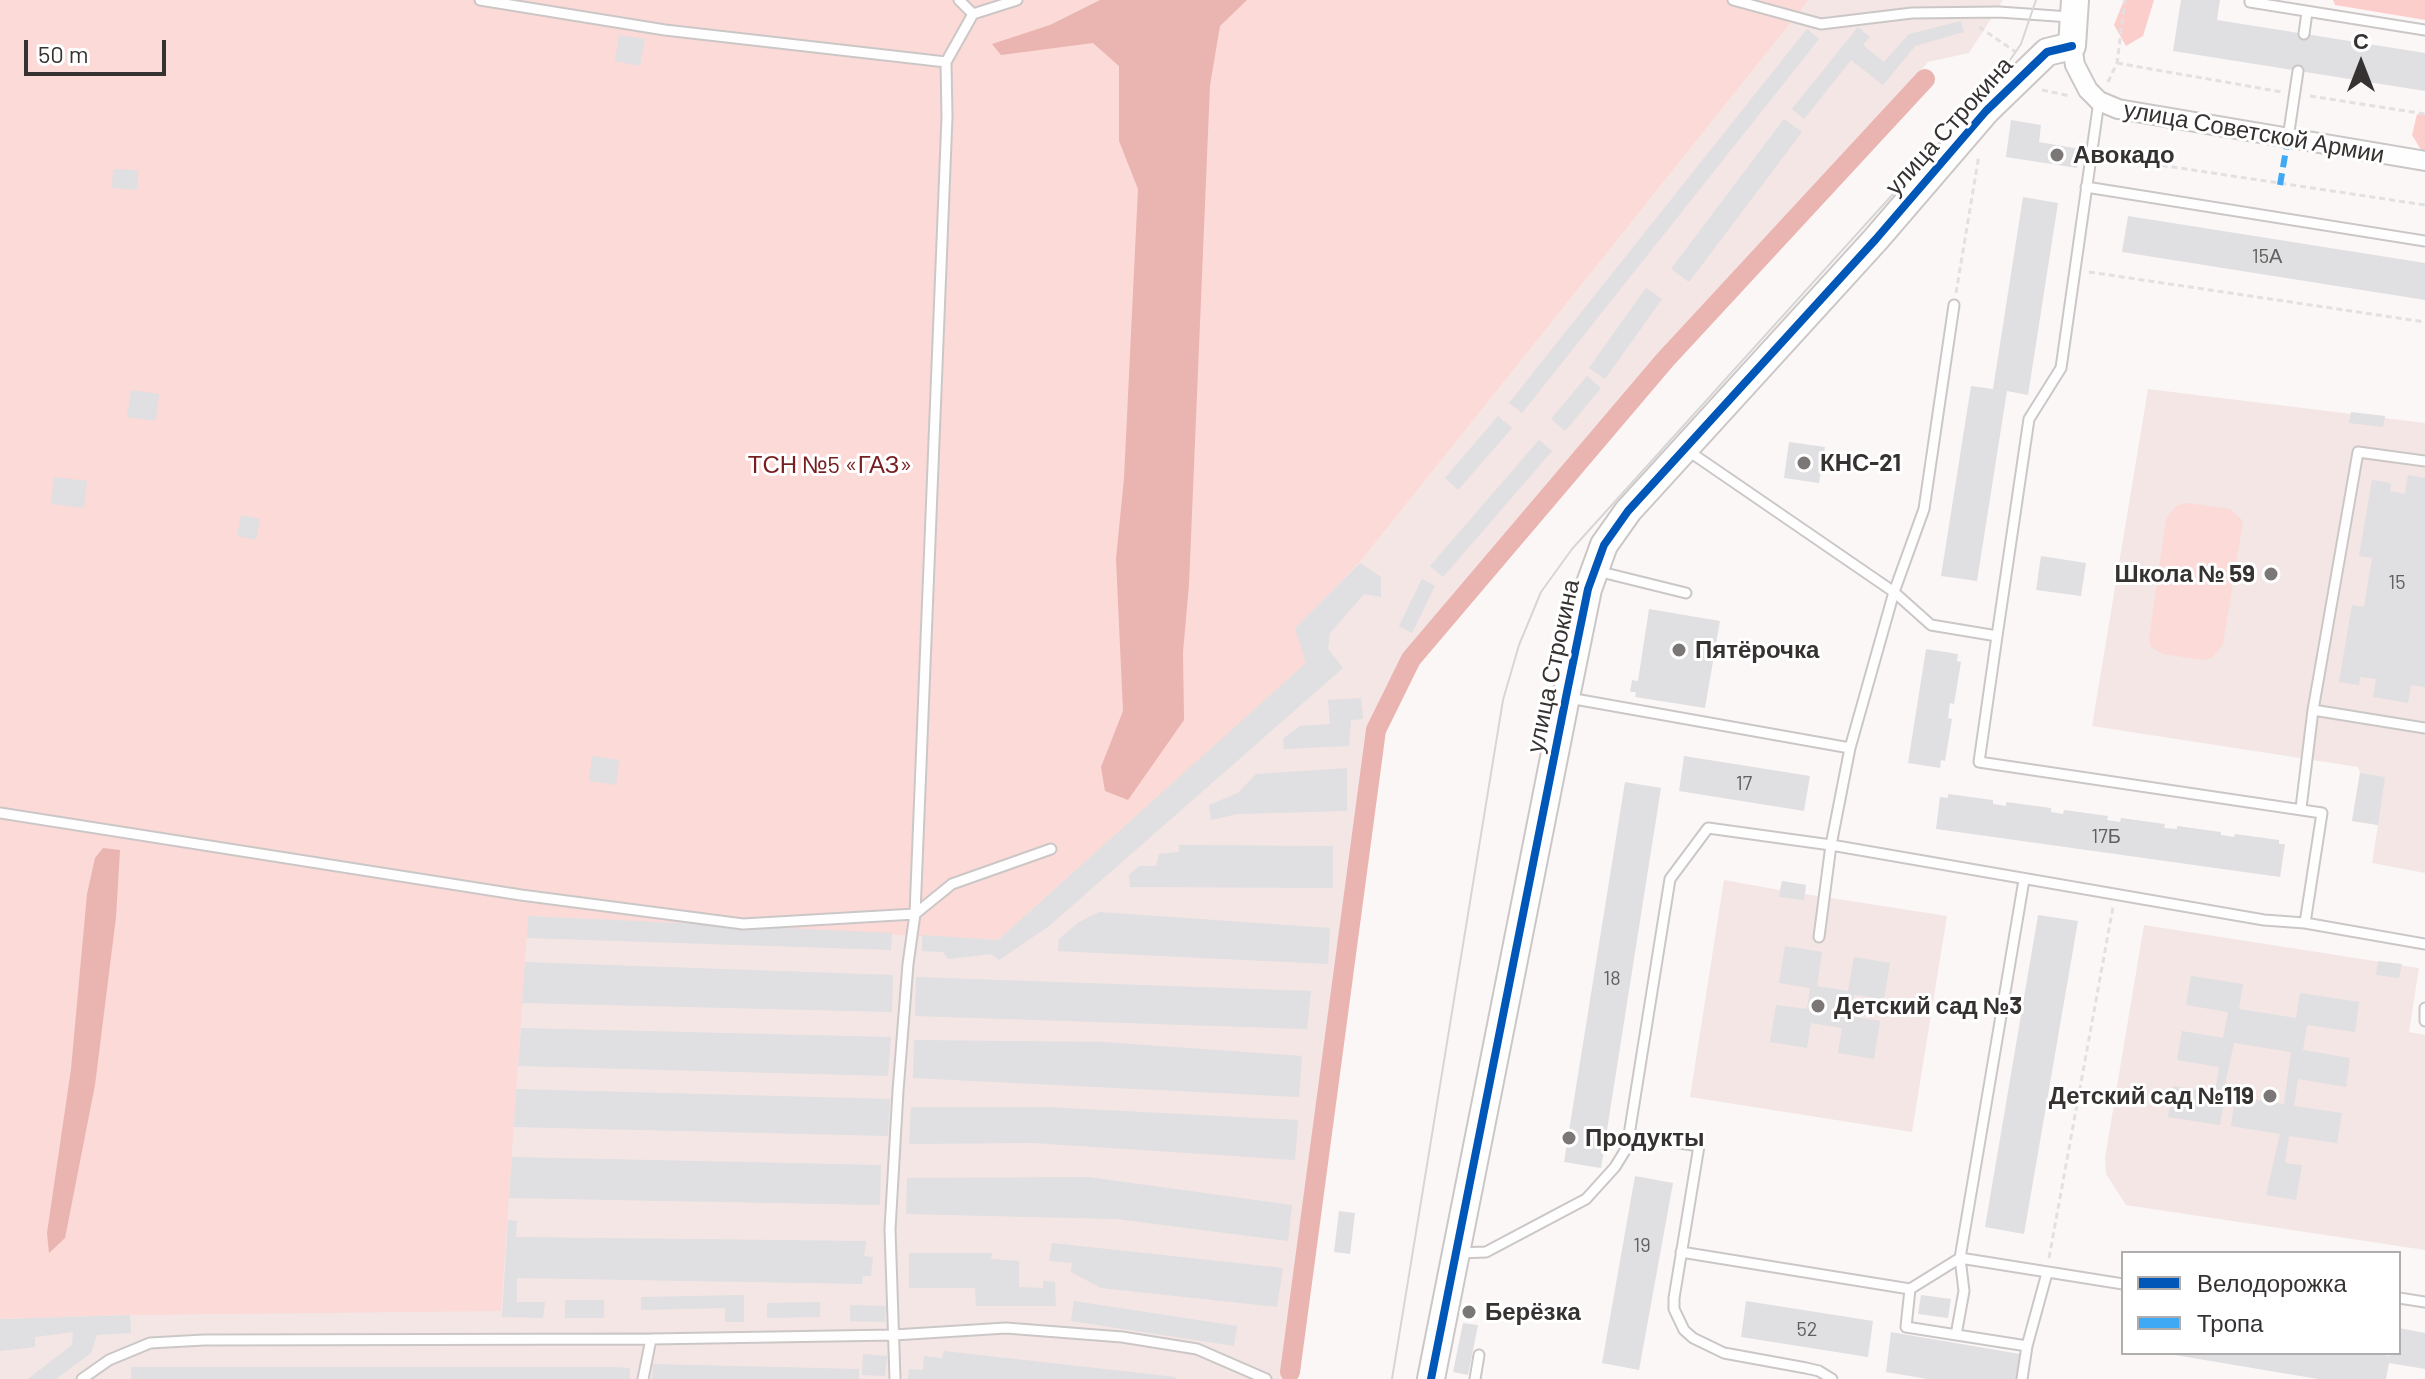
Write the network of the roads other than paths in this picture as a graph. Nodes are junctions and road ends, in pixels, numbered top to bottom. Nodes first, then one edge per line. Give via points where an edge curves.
1 (480, 0) edge
2 (959, 0) edge
3 (1017, 0) edge
4 (1733, 0) edge
5 (2250, 0) edge
6 (2074, 9) edge
7 (2307, 12) junction
8 (973, 14) junction
9 (2425, 30) edge
10 (2304, 34) dead end
11 (2072, 46) junction
12 (946, 62) junction
13 (2298, 71) dead end
14 (2099, 101) junction
15 (2288, 138) junction
16 (2425, 161) edge
17 (2086, 187) junction
18 (2425, 241) edge
19 (1954, 305) road end
20 (1684, 448) junction
21 (2425, 461) edge
22 (1593, 570) junction
23 (1894, 592) junction
24 (1686, 593) dead end
25 (1997, 636) junction
26 (1566, 697) junction
27 (2313, 710) junction
28 (2425, 728) edge
29 (1850, 748) junction
30 (2301, 808) junction
31 (0, 813) edge
32 (1831, 845) junction
33 (1051, 849) dead end
34 (2024, 880) junction
35 (915, 914) junction
36 (2305, 923) junction
37 (1819, 937) dead end
38 (2425, 944) edge
39 (2425, 1008) edge
40 (2425, 1021) edge
41 (1629, 1135) junction
42 (1681, 1252) junction
43 (1456, 1253) junction
44 (1960, 1258) junction
45 (2047, 1273) junction
46 (2121, 1284) edge
47 (1910, 1289) junction
48 (2401, 1298) edge
49 (2425, 1302) edge
50 (894, 1335) junction
51 (1956, 1335) junction
52 (651, 1339) junction
53 (2027, 1346) junction
54 (1479, 1355) dead end
55 (1435, 1377) edge
56 (82, 1379) edge
57 (643, 1379) edge
58 (895, 1379) edge
59 (1266, 1379) edge
60 (1475, 1379) edge
61 (1832, 1379) edge
62 (2022, 1379) edge

1 - 12 lane via 665,30
2 - 8 lane
3 - 8 lane
4 - 6 lane via 1821,24 1912,13
5 - 7 lane
6 - 11 street
7 - 9 lane
7 - 10 lane
8 - 12 lane
11 - 14 street, улица Советской Армии via 2081,80
11 - 20 street, улица Строкина via 2047,52 2008,88
12 - 35 lane
13 - 15 lane
14 - 15 street, улица Советской Армии via 2118,109
14 - 17 lane
15 - 16 street, улица Советской Армии
17 - 18 lane
17 - 25 lane via 2061,368 2029,419
19 - 23 lane via 1924,509
20 - 22 street, улица Строкина via 1628,511
20 - 23 lane
21 - 27 lane via 2358,452
22 - 24 lane
22 - 26 street, улица Строкина
23 - 25 lane via 1931,625
23 - 29 lane
25 - 30 lane via 1979,762
26 - 29 lane
26 - 43 street, улица Строкина
27 - 28 lane
27 - 30 lane
29 - 32 lane
30 - 36 lane via 2322,813
31 - 35 lane via 521,895 743,924
32 - 34 lane
32 - 37 lane
32 - 41 lane via 1708,828 1670,879
33 - 35 lane via 952,884
34 - 36 lane
34 - 44 lane
35 - 50 lane via 890,1229
36 - 38 lane
39 - 40 lane
41 - 42 lane via 1699,1146
41 - 43 lane via 1615,1167 1586,1199 1486,1252
42 - 47 lane
42 - 61 lane via 1674,1309 1693,1338 1724,1353 1819,1371
43 - 55 street, улица Строкина
44 - 45 lane
44 - 47 lane
44 - 51 lane via 1964,1291
45 - 46 lane
45 - 53 lane
47 - 51 lane via 1906,1327
48 - 49 lane
50 - 52 lane
50 - 58 lane
50 - 59 lane via 1006,1328 1122,1337 1197,1349
51 - 53 lane
52 - 56 lane via 150,1343 109,1360
52 - 57 lane
53 - 62 lane
54 - 60 lane

